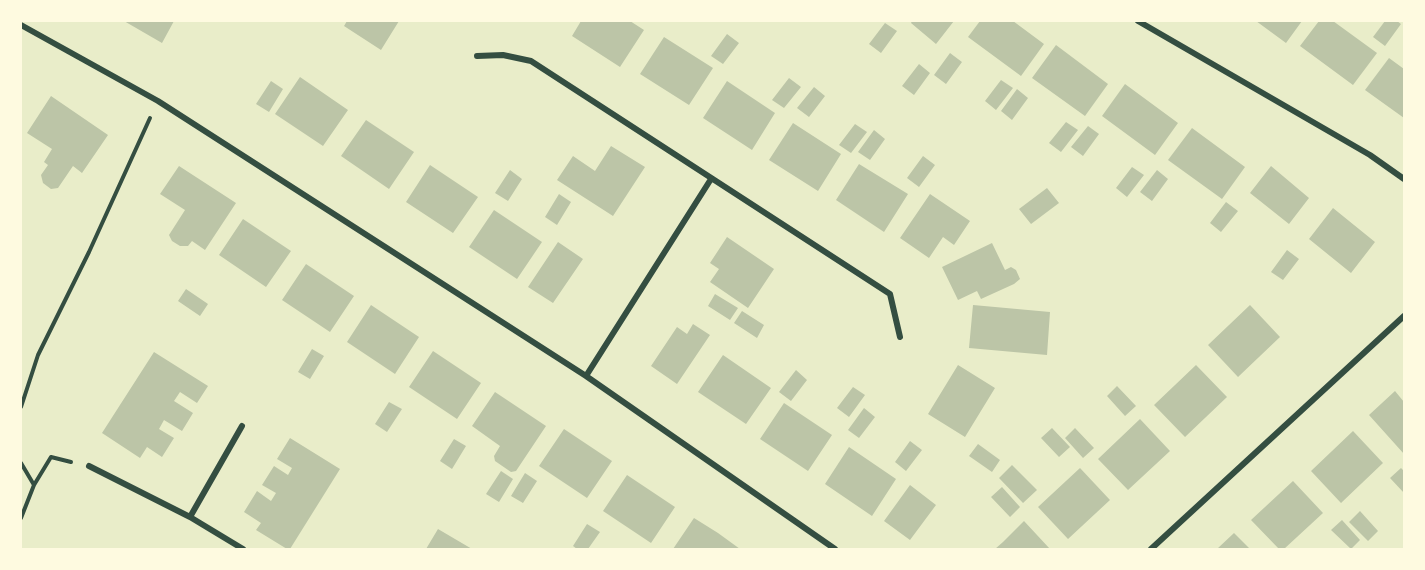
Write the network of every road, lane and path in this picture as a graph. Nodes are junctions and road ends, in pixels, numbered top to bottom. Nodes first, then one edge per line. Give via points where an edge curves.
1 (1138, 21) edge
2 (21, 25) edge
3 (477, 56) dead end
4 (158, 101) junction
5 (711, 179) junction
6 (1404, 180) edge
7 (1404, 316) edge
8 (900, 337) dead end
9 (586, 376) junction
10 (21, 407) edge
11 (242, 426) dead end
12 (21, 463) edge
13 (89, 466) joint
14 (34, 485) junction
15 (190, 517) junction
16 (21, 518) edge
17 (243, 549) edge
18 (835, 549) edge
19 (1151, 549) edge

1 - 6 street via 1370,155
2 - 4 street
3 - 5 street via 503,55 531,61
4 - 9 street
4 - 10 path via 38,355
5 - 8 street via 890,294
5 - 9 street
7 - 19 street
9 - 18 street
11 - 15 street
12 - 14 path
13 - 14 path via 51,457
13 - 15 street
14 - 16 path
15 - 17 street

